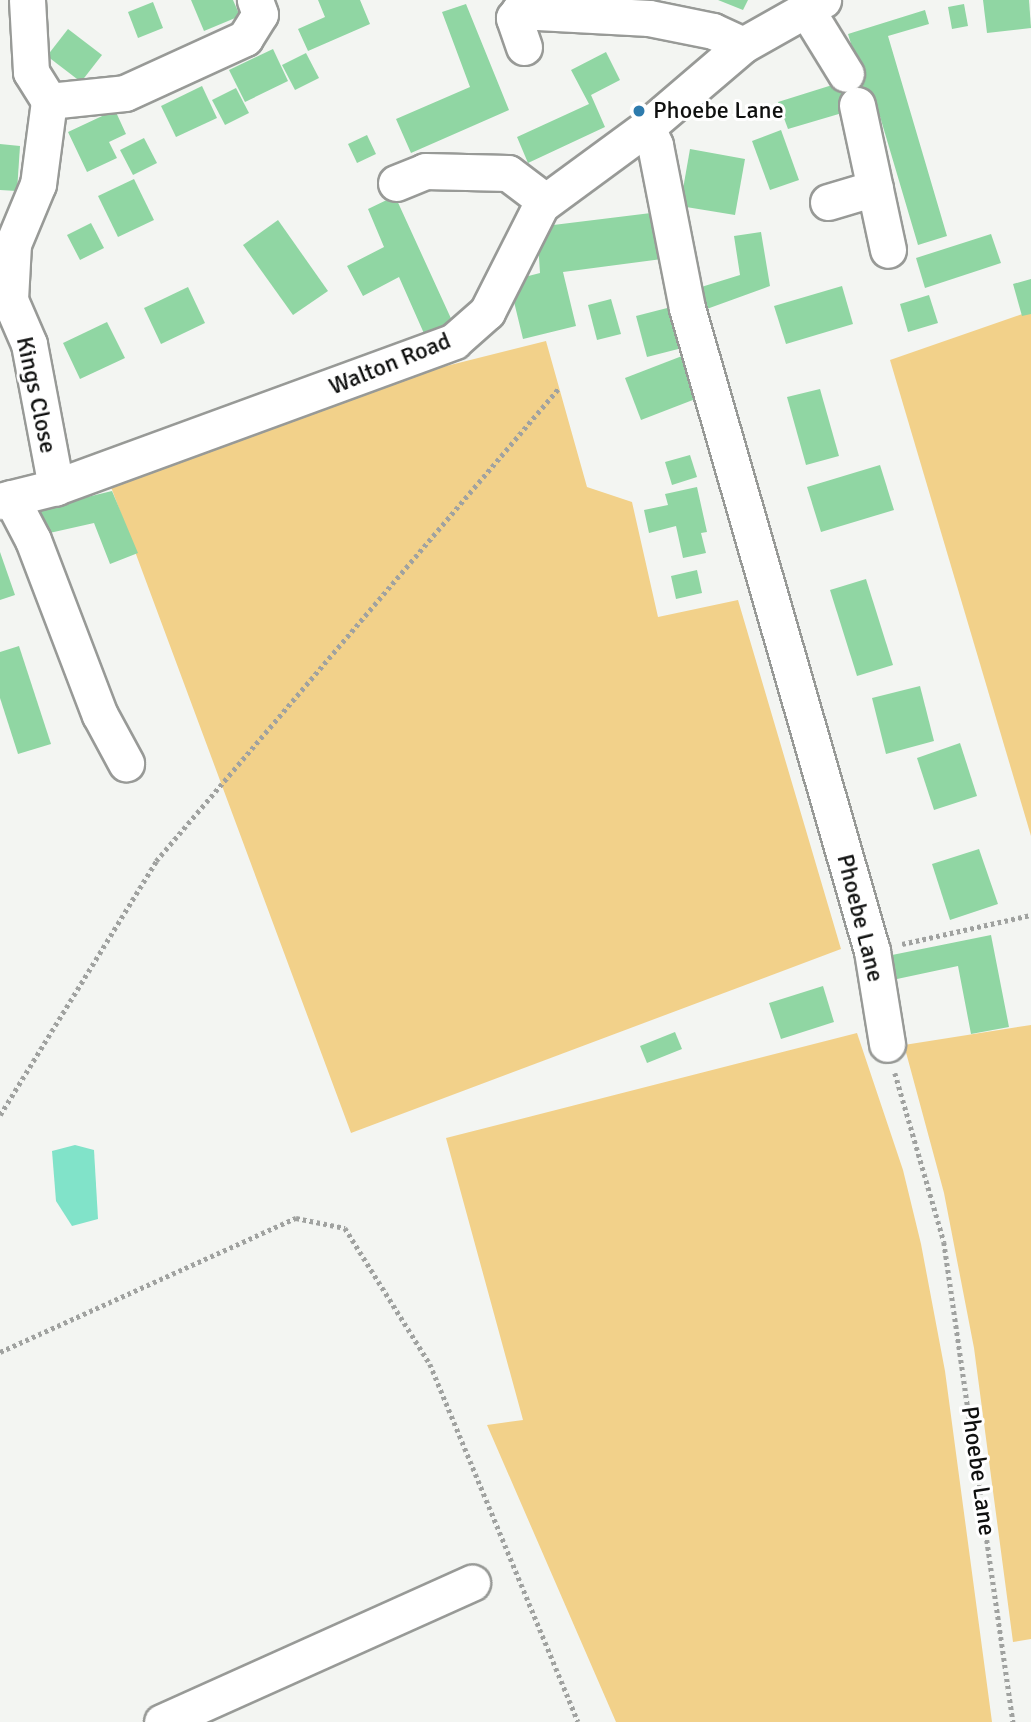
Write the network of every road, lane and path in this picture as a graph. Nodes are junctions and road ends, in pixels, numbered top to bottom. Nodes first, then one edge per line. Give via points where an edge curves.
1 (27, 0) edge
2 (255, 0) edge
3 (796, 9) edge
4 (743, 45) junction
5 (524, 47) dead end
6 (49, 101) junction
7 (647, 127) junction
8 (396, 183) dead end
9 (874, 188) junction
10 (545, 201) junction
11 (828, 202) dead end
12 (888, 250) dead end
13 (559, 388) dead end
14 (56, 487) junction
15 (6, 499) edge
16 (127, 763) dead end
17 (1031, 915) edge
18 (872, 951) junction
19 (887, 1044) joint
20 (0, 1115) edge
21 (0, 1352) edge
22 (471, 1583) dead end
23 (162, 1722) edge
24 (578, 1722) edge
25 (1013, 1722) edge

1 - 6 street via 31,72
2 - 6 street via 260,14 245,38 125,93
3 - 4 street, Walton Road
3 - 9 street via 851,89
4 - 5 street via 713,31 649,18 519,11 514,18
4 - 7 street, Walton Road
6 - 14 street, Kings Close via 38,184 13,244 10,300 29,344
7 - 10 street, Walton Road
7 - 18 street, Phoebe Lane via 655,145 687,308
8 - 10 street via 425,171 508,173
9 - 11 street
9 - 12 street
10 - 14 street, Walton Road via 487,312 454,341
13 - 20 path via 156,861
14 - 15 street, Walton Road
15 - 16 street via 33,540 100,715
17 - 18 path
18 - 19 street, Phoebe Lane
19 - 25 path, Phoebe Lane via 944,1242
21 - 24 path via 296,1218 345,1228 430,1364
22 - 23 street

